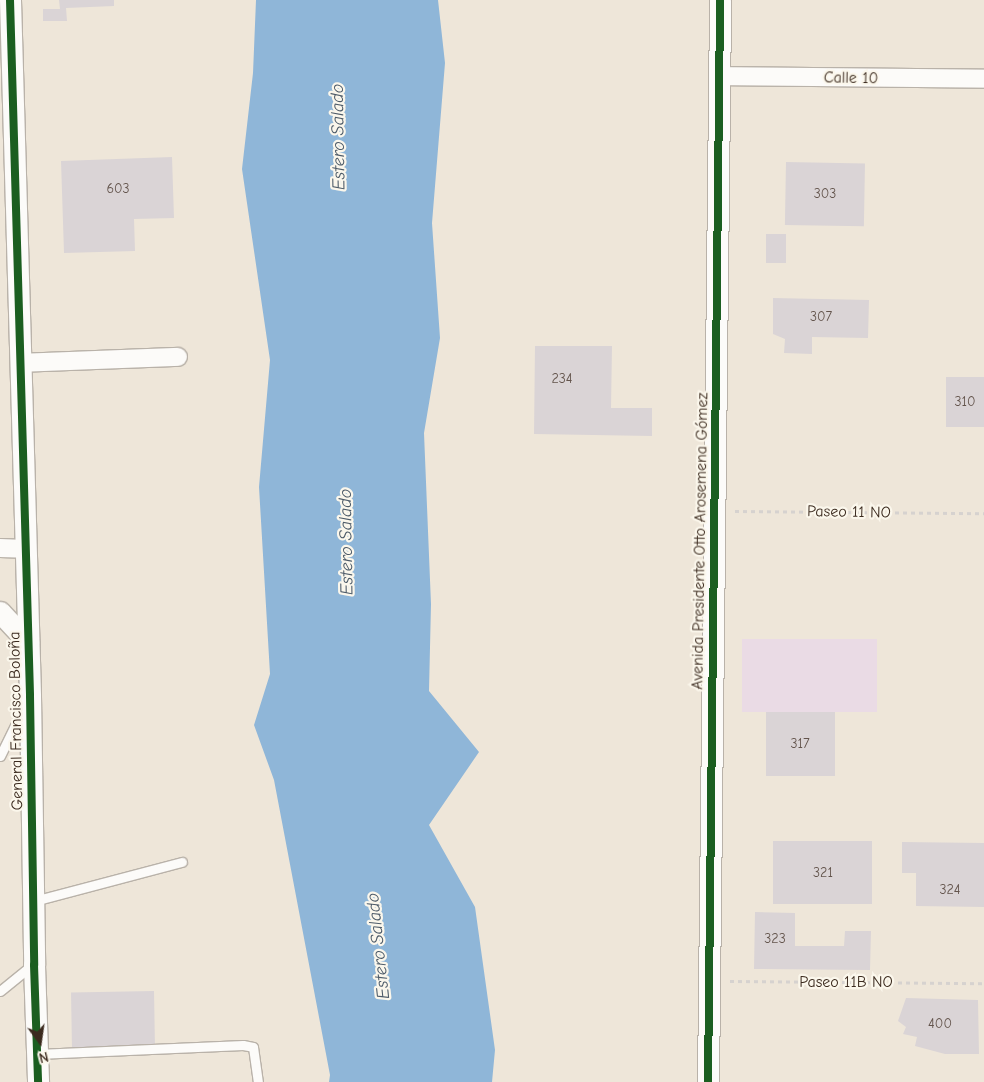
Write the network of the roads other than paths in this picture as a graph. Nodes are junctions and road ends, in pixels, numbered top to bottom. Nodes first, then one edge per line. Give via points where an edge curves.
1 (720, 0) edge
2 (7, 13) edge
3 (719, 76) junction
4 (984, 79) edge
5 (178, 357) dead end
6 (20, 363) junction
7 (0, 548) edge
8 (25, 549) junction
9 (0, 612) edge
10 (28, 642) junction
11 (30, 696) junction
12 (0, 756) edge
13 (182, 862) dead end
14 (34, 902) junction
15 (34, 965) junction
16 (0, 991) edge
17 (37, 1054) junction
18 (38, 1082) edge
19 (258, 1082) edge
20 (708, 1082) edge

1 - 3 street, Avenida Presidente Otto Arosemena Gómez
2 - 6 street, General Francisco Boloña
3 - 4 street, Calle 10
3 - 20 street, Avenida Presidente Otto Arosemena Gómez
5 - 6 street
6 - 8 street, General Francisco Boloña
7 - 8 street
8 - 10 street, General Francisco Boloña
9 - 10 street
10 - 11 street, General Francisco Boloña
11 - 12 lane
11 - 14 street, General Francisco Boloña
13 - 14 lane
14 - 15 street, General Francisco Boloña
15 - 16 lane
15 - 17 street, General Francisco Boloña
17 - 18 street, General Francisco Boloña
17 - 19 lane via 243,1045 253,1047

